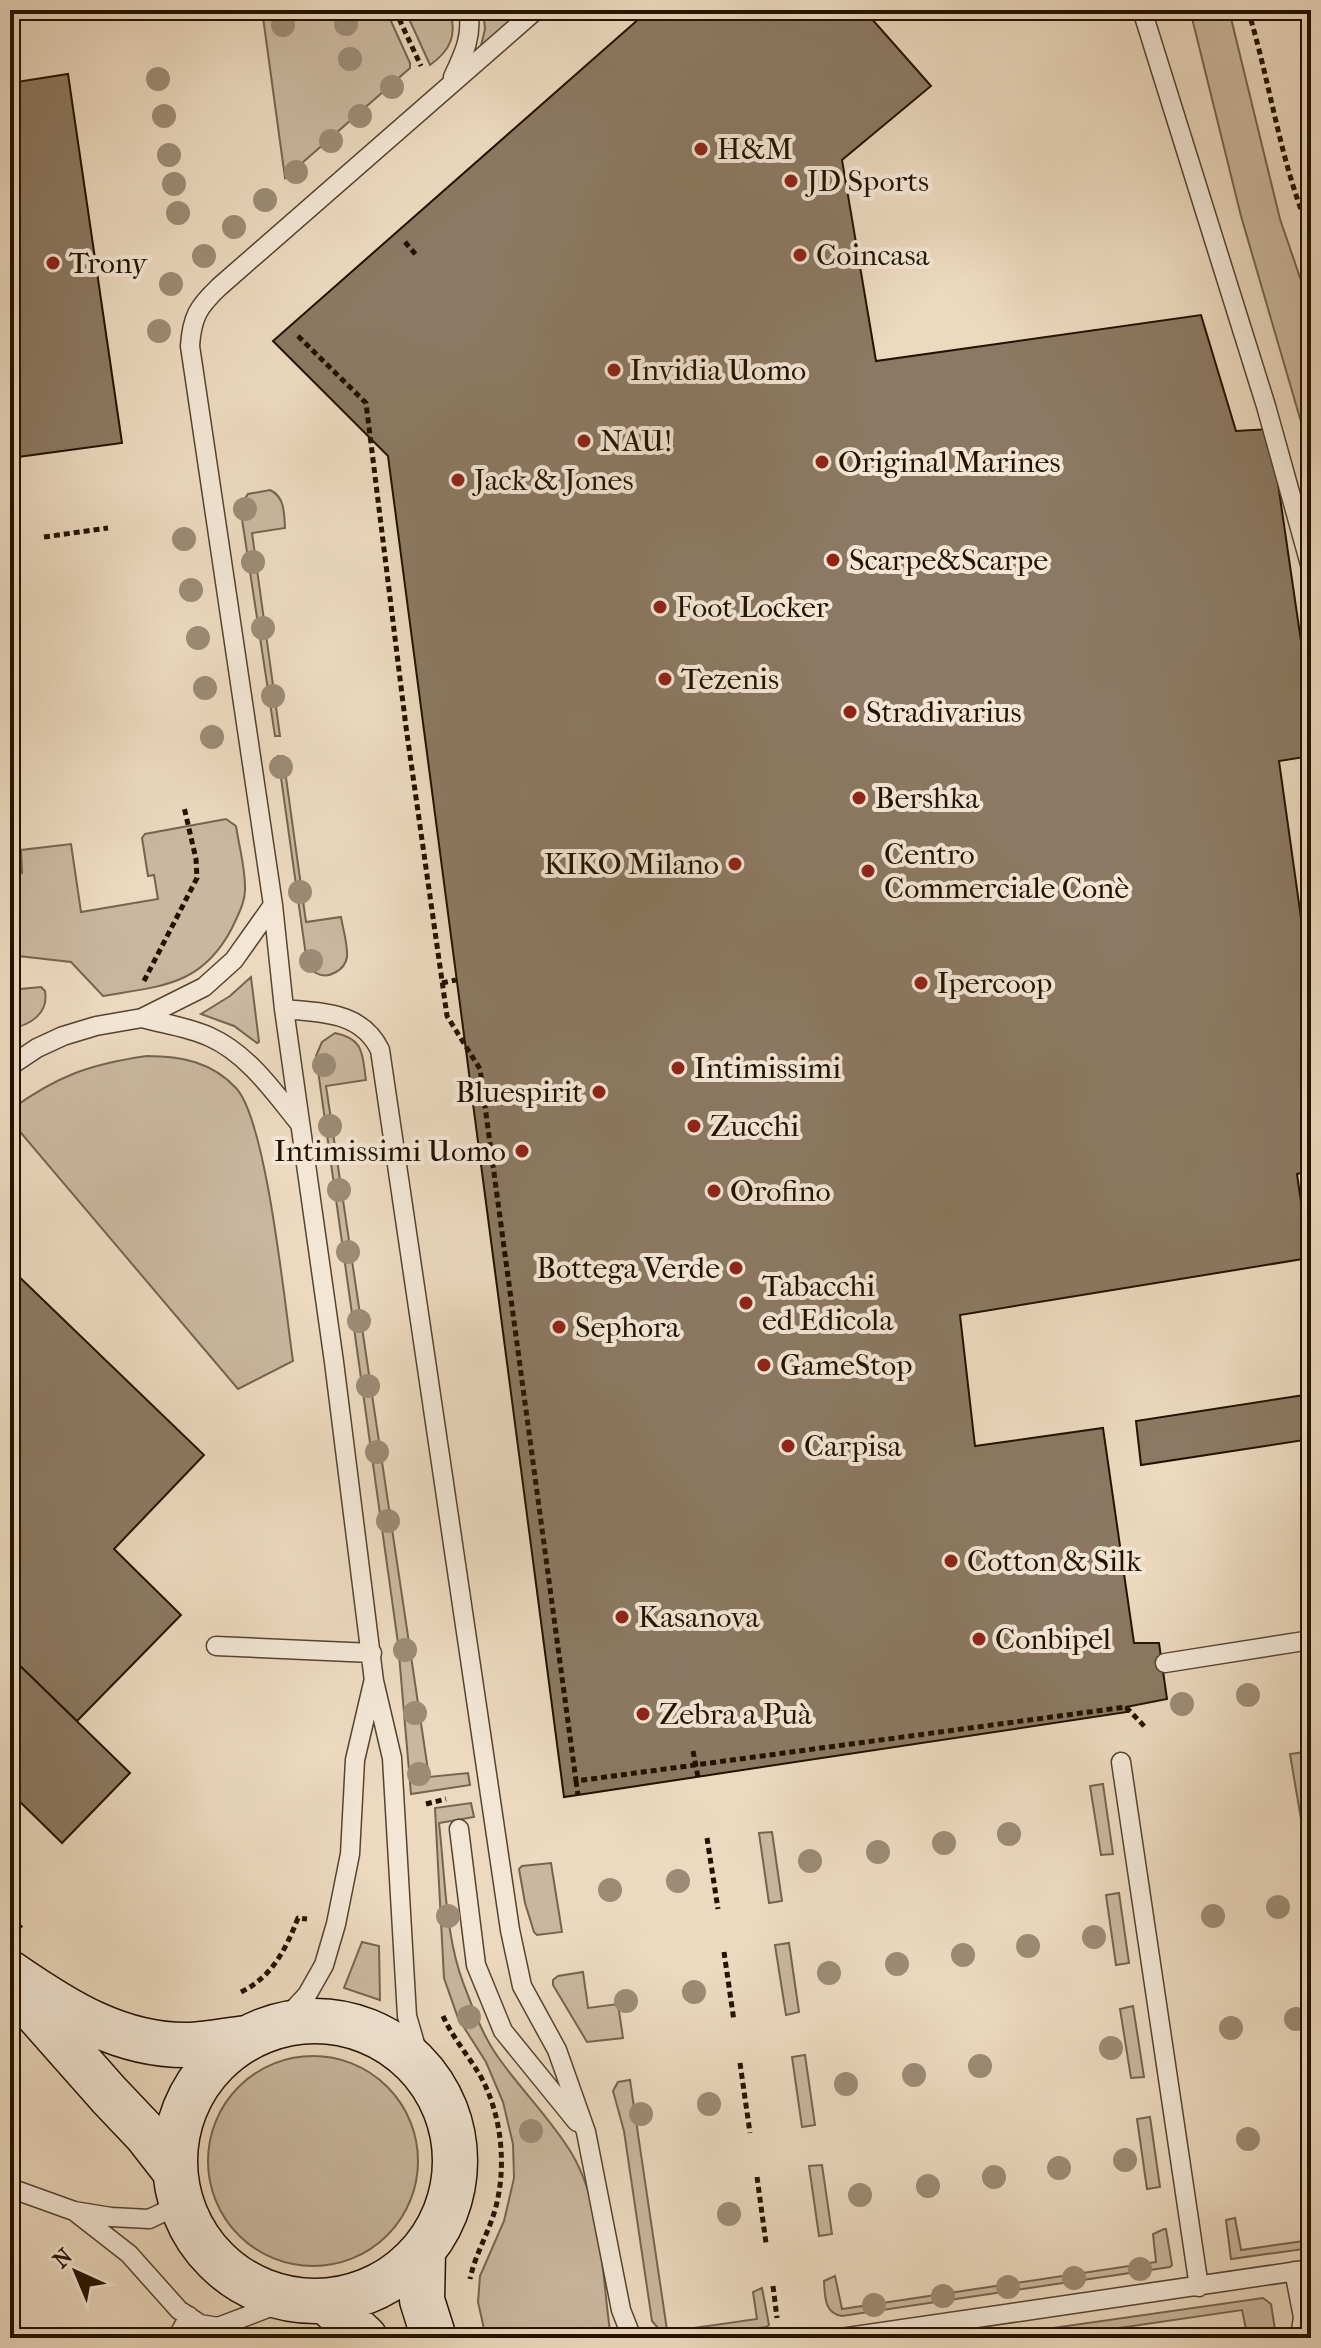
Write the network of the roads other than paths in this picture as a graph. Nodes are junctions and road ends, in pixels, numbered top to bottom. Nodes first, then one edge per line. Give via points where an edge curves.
1 (468, 10) edge
2 (536, 10) edge
3 (1142, 10) edge
4 (448, 86) junction
5 (1311, 568) edge
6 (273, 905) junction
7 (284, 1009) junction
8 (133, 1020) junction
9 (10, 1066) edge
10 (300, 1124) junction
11 (1311, 1640) edge
12 (216, 1646) dead end
13 (372, 1653) junction
14 (1165, 1663) dead end
15 (374, 1681) junction
16 (1121, 1762) dead end
17 (459, 1829) dead end
18 (10, 1973) edge
19 (10, 1983) edge
20 (263, 2031) junction
21 (422, 2068) junction
22 (586, 2132) junction
23 (176, 2183) junction
24 (10, 2188) edge
25 (74, 2211) junction
26 (423, 2251) junction
27 (1302, 2270) edge
28 (1199, 2287) junction
29 (308, 2300) junction
30 (189, 2316) junction
31 (177, 2338) edge
32 (365, 2338) edge
33 (434, 2338) edge
34 (632, 2338) edge
35 (841, 2338) edge
36 (1300, 2338) edge

1 - 4 lane via 467,49
2 - 4 lane
3 - 5 lane
4 - 6 lane via 219,287 200,305 191,325
6 - 7 lane
6 - 8 lane via 220,975
7 - 10 lane
7 - 22 lane via 345,1016 374,1038 380,1050 510,1930 522,1986 557,2050
8 - 9 lane via 63,1036
8 - 10 lane via 208,1036 225,1046 263,1079
10 - 13 lane
11 - 14 lane
12 - 13 lane
13 - 15 lane
15 - 20 lane via 355,1760 350,1854 324,1965 307,1995
15 - 21 lane via 392,1758 407,2016
16 - 28 lane
17 - 22 lane via 476,1965 503,2031
18 - 20 street via 60,2008 141,2041 190,2045
19 - 23 street via 146,2134
20 - 21 street via 313,2020 349,2023 389,2040
20 - 23 street via 218,2058 197,2083 182,2112
21 - 26 street via 446,2109 456,2168 441,2223
22 - 34 lane via 621,2310
23 - 25 lane via 166,2211 149,2219
23 - 29 street via 185,2218 214,2260 253,2287
24 - 25 lane
25 - 30 lane via 129,2254
26 - 29 street via 396,2276 363,2294
26 - 33 street via 422,2300
27 - 28 lane
27 - 36 lane
28 - 35 lane
29 - 30 lane via 218,2327
29 - 32 street
30 - 31 lane

